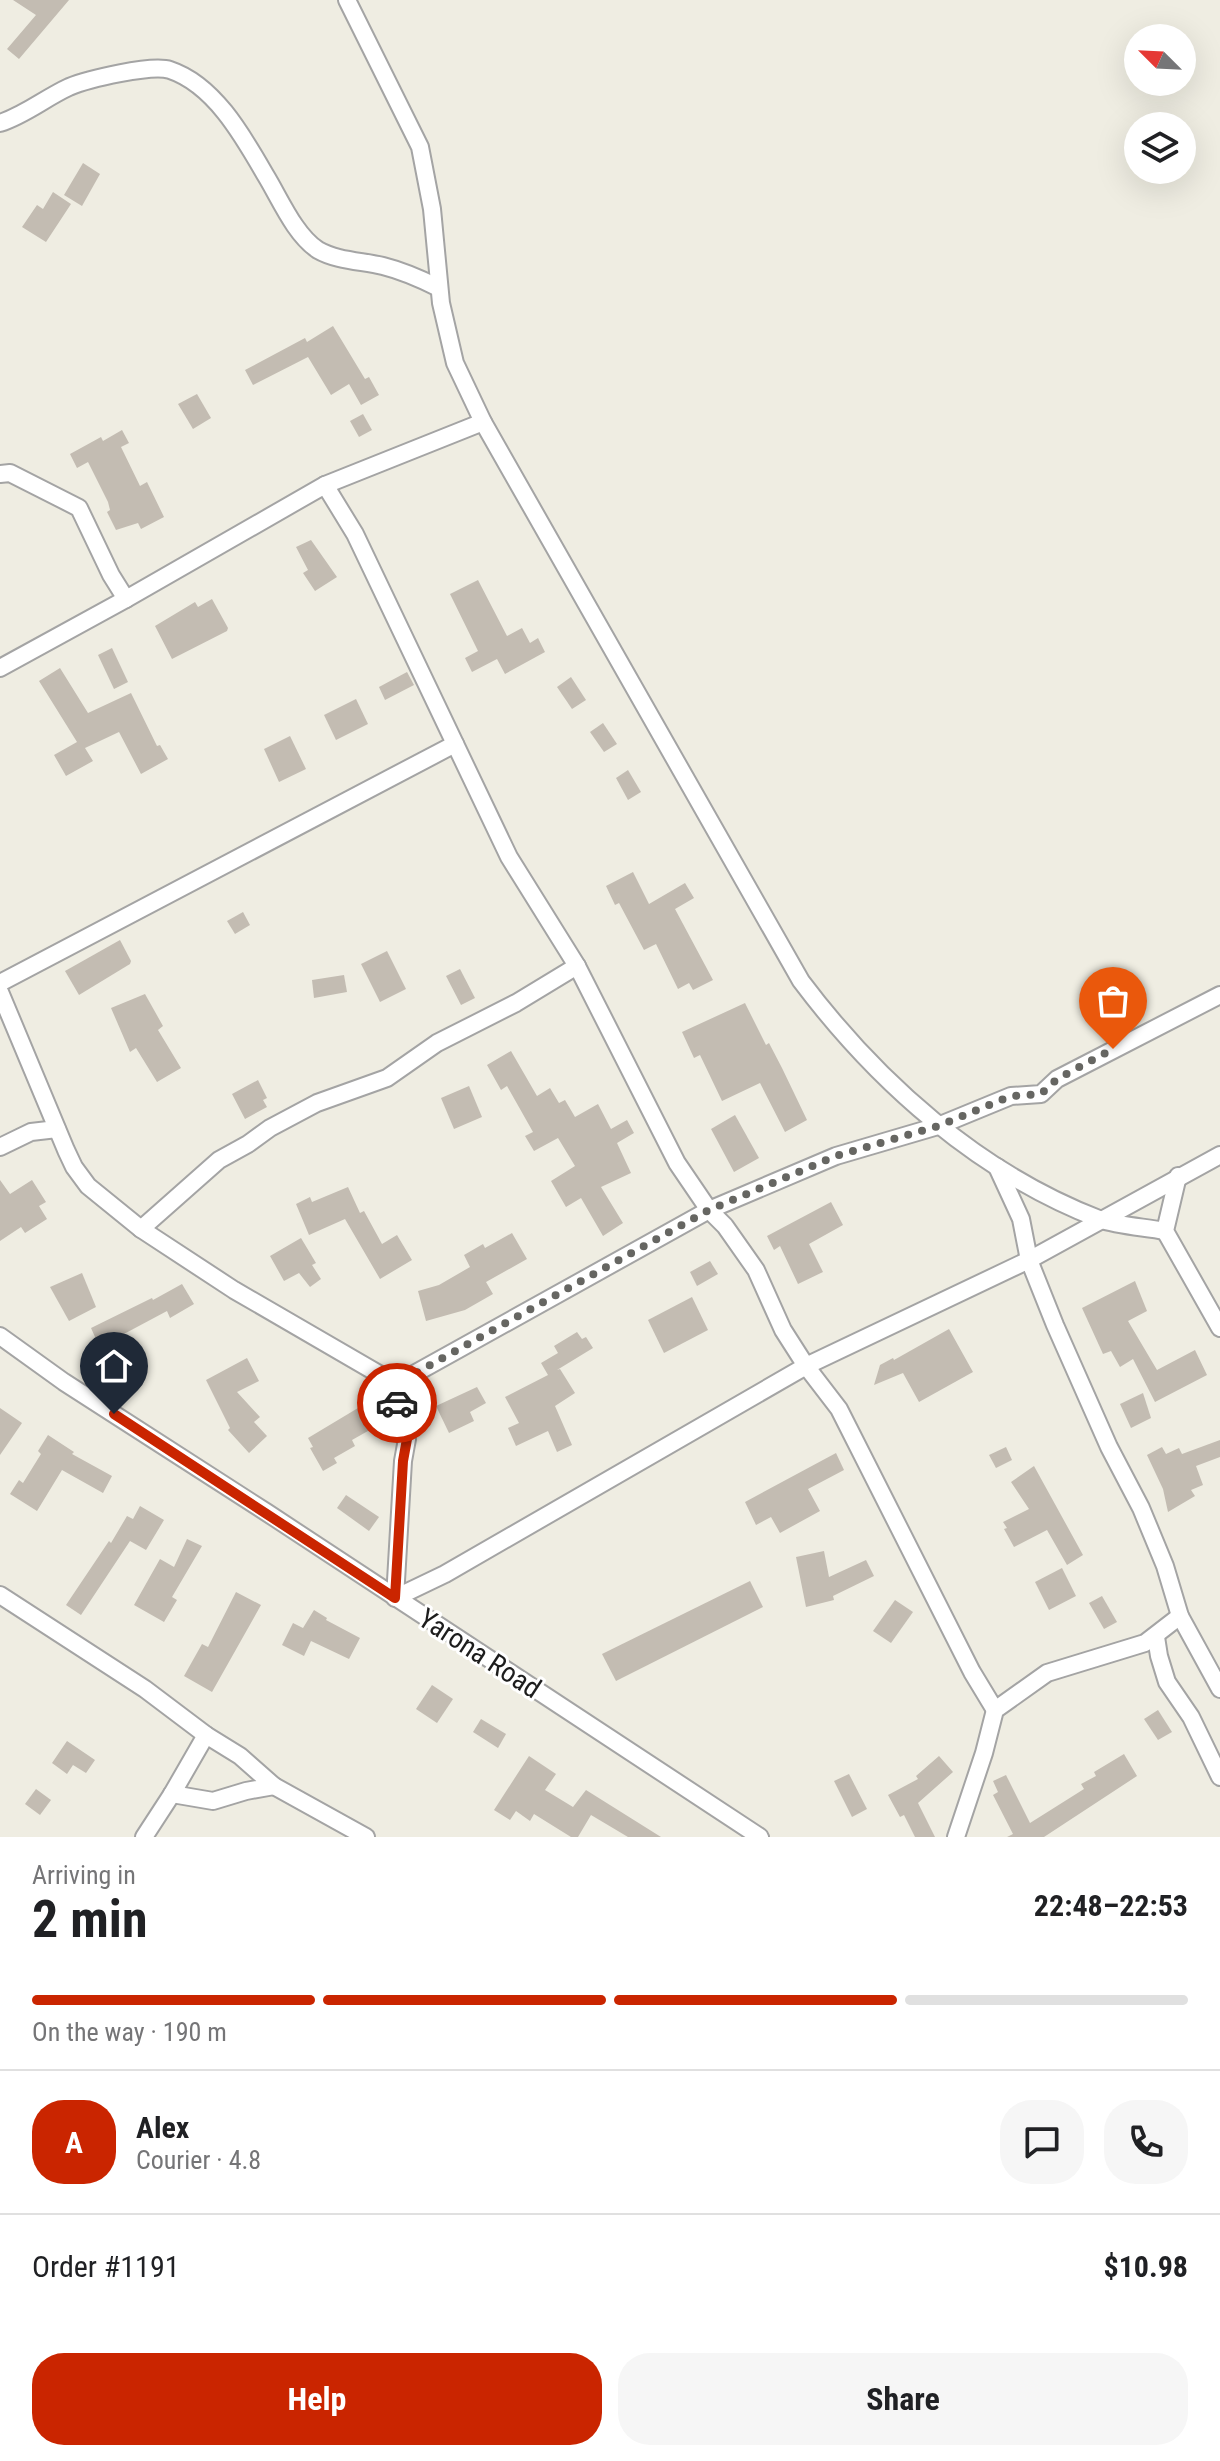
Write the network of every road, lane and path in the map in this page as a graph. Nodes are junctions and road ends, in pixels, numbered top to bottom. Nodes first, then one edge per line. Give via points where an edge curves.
1 (347, 0) edge
2 (0, 123) edge
3 (439, 288) junction
4 (483, 422) junction
5 (0, 474) edge
6 (325, 485) junction
7 (126, 599) junction
8 (0, 668) edge
9 (455, 744) junction
10 (577, 966) junction
11 (0, 983) edge
12 (0, 992) edge
13 (1220, 995) edge
14 (938, 1126) junction
15 (57, 1129) junction
16 (0, 1147) edge
17 (1220, 1155) edge
18 (997, 1167) junction
19 (1178, 1176) junction
20 (709, 1210) junction
21 (1101, 1220) junction
22 (141, 1229) junction
23 (1165, 1231) junction
24 (1029, 1260) junction
25 (1220, 1328) edge
26 (0, 1336) edge
27 (806, 1366) junction
28 (396, 1384) junction
29 (0, 1595) edge
30 (395, 1598) junction
31 (1180, 1616) junction
32 (1156, 1637) junction
33 (1220, 1689) edge
34 (995, 1710) junction
35 (206, 1735) junction
36 (1220, 1777) edge
37 (274, 1786) junction
38 (172, 1794) junction
39 (144, 1837) edge
40 (366, 1837) edge
41 (760, 1837) edge
42 (956, 1837) edge

1 - 3 street via 420,147
2 - 3 street via 74,85 120,73 169,69 226,111 300,232 318,250 408,273
3 - 4 street via 455,363
4 - 6 street
4 - 14 street via 801,981 860,1052
5 - 7 street via 10,473 79,508
6 - 7 street
6 - 9 street via 355,534
7 - 8 street
9 - 10 street via 509,857
9 - 11 street
10 - 20 street via 677,1163
10 - 22 street via 437,1043 387,1078 317,1103 270,1128 219,1160
12 - 15 street
13 - 14 street via 1057,1079 1041,1094 1011,1096
14 - 18 street
14 - 20 street via 836,1156
15 - 16 street via 31,1132
15 - 22 street via 88,1186
17 - 19 street
18 - 21 street
18 - 24 street via 1021,1219
19 - 21 street
19 - 23 street
20 - 27 street via 756,1270
20 - 28 street
21 - 23 street
21 - 24 street
22 - 28 street
23 - 25 street
24 - 27 street
24 - 31 street via 1109,1447 1141,1508
26 - 30 street, Yarona Road
27 - 30 street
27 - 34 street via 839,1409
28 - 30 street via 407,1439
29 - 35 street
30 - 41 street, Yarona Road
31 - 32 street
31 - 33 street
32 - 34 street via 1047,1673
32 - 36 street via 1167,1682
34 - 42 street
35 - 37 street
35 - 38 street
37 - 38 street via 213,1801
37 - 40 street
38 - 39 street

